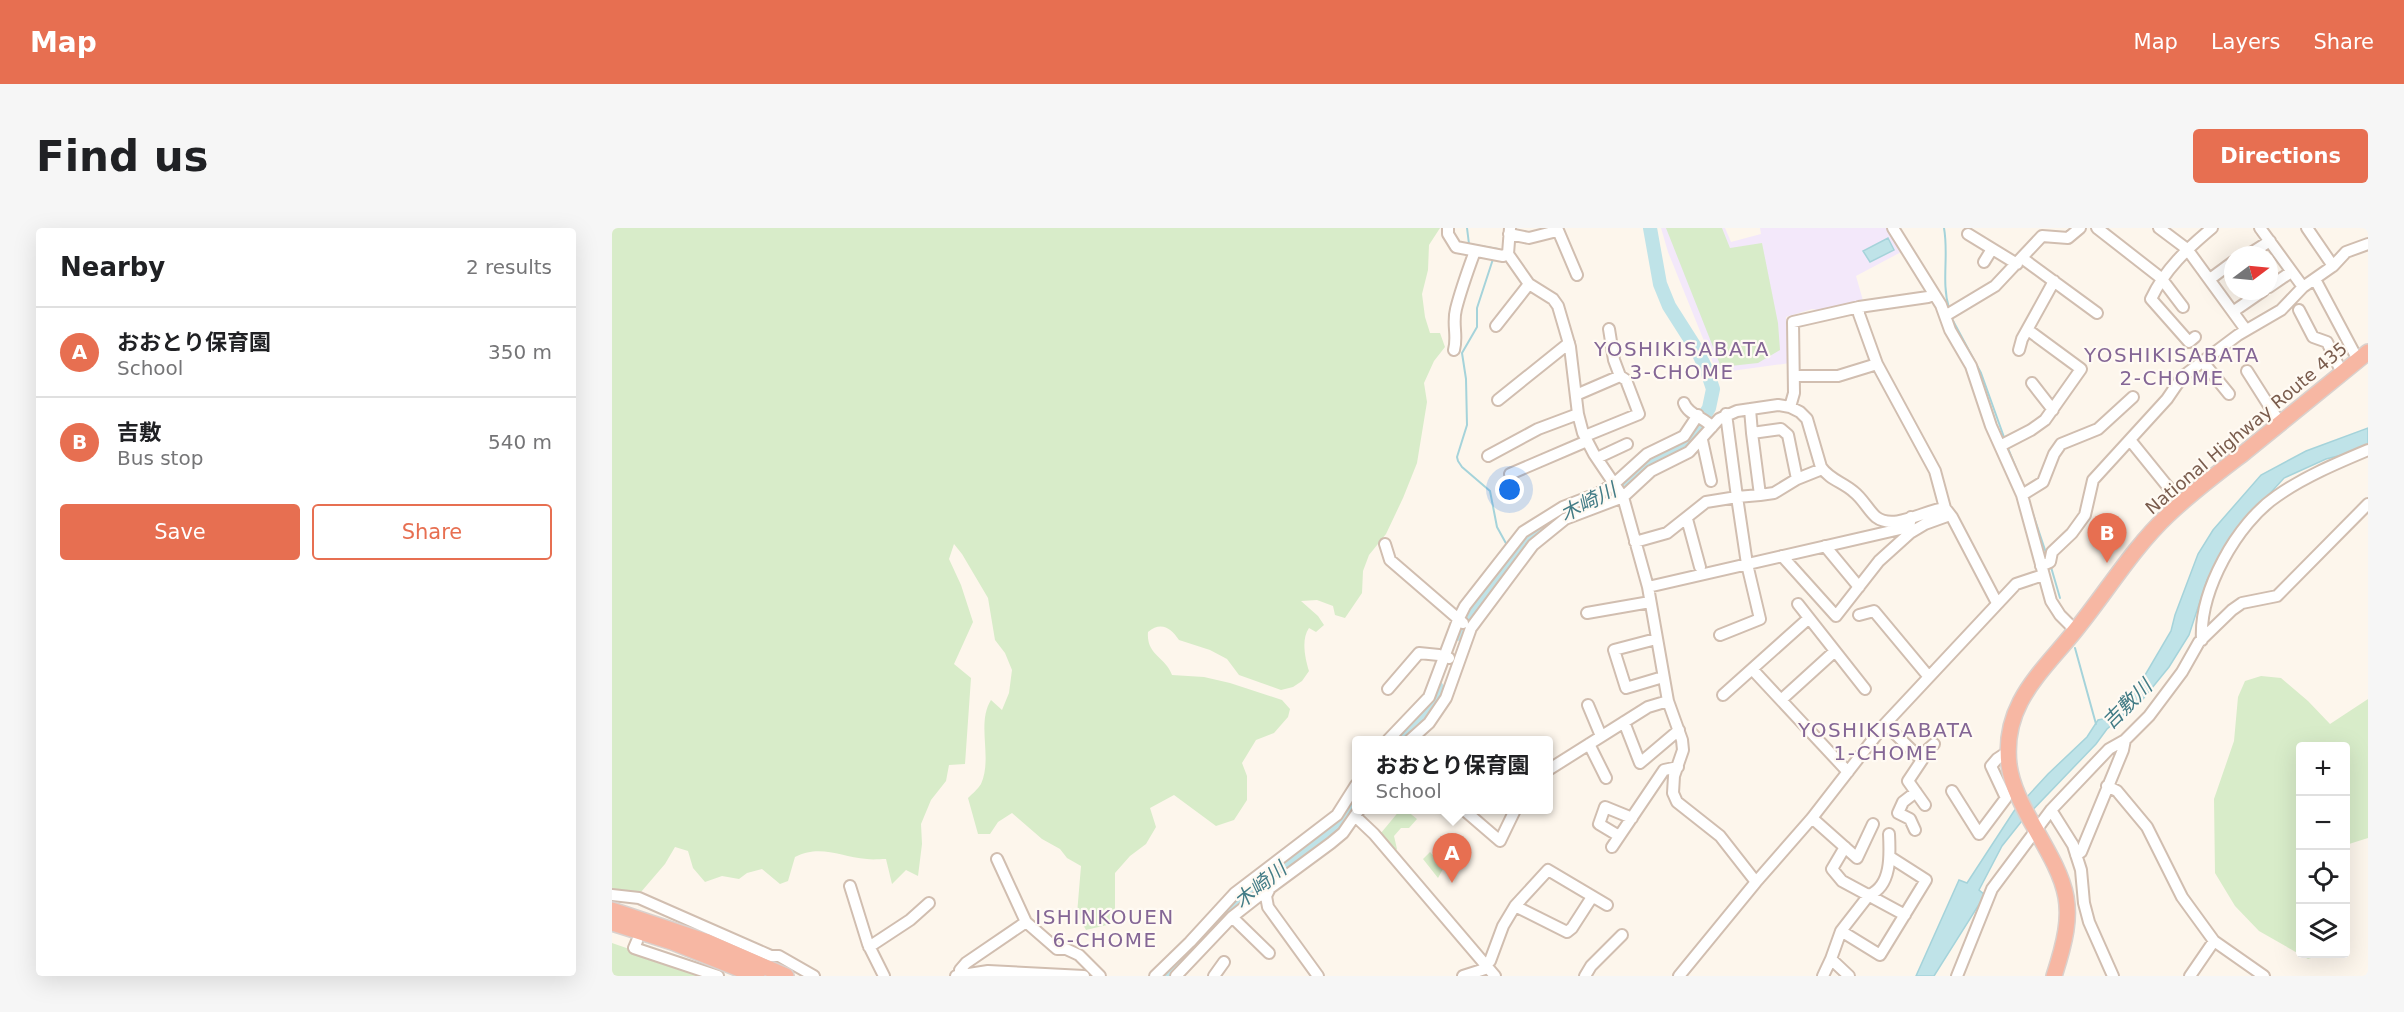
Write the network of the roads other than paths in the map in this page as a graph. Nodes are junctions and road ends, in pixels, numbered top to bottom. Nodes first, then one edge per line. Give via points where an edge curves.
1 (1448, 228) edge
2 (1893, 228) edge
3 (2080, 228) edge
4 (2097, 228) edge
5 (2212, 228) edge
6 (2260, 228) edge
7 (2307, 228) edge
8 (1557, 229) edge
9 (2167, 230) edge
10 (1510, 231) edge
11 (2053, 233) edge
12 (1968, 234) dead end
13 (2270, 241) junction
14 (2368, 244) edge
15 (2262, 246) edge
16 (1992, 249) junction
17 (2187, 249) junction
18 (1474, 250) junction
19 (1508, 254) junction
20 (2020, 261) junction
21 (1984, 262) dead end
22 (2333, 266) junction
23 (2224, 269) edge
24 (2291, 272) junction
25 (1577, 275) dead end
26 (2161, 278) junction
27 (2210, 279) junction
28 (2054, 281) junction
29 (2278, 281) edge
30 (2317, 283) dead end
31 (1529, 284) junction
32 (2303, 287) junction
33 (1934, 294) junction
34 (2250, 300) edge
35 (1859, 307) junction
36 (2183, 307) dead end
37 (2299, 310) dead end
38 (2234, 311) junction
39 (2097, 314) dead end
40 (1945, 316) junction
41 (1496, 326) dead end
42 (1609, 329) dead end
43 (2028, 330) junction
44 (2246, 330) junction
45 (2195, 337) dead end
46 (1569, 343) junction
47 (1454, 350) dead end
48 (2019, 350) dead end
49 (2363, 356) edge
50 (2203, 362) junction
51 (1877, 364) junction
52 (2247, 371) dead end
53 (2342, 373) junction
54 (1620, 376) junction
55 (1794, 376) junction
56 (2032, 383) dead end
57 (2229, 394) dead end
58 (1576, 395) junction
59 (2133, 397) dead end
60 (1498, 400) dead end
61 (1684, 402) dead end
62 (1790, 407) junction
63 (1750, 409) junction
64 (2053, 410) junction
65 (1578, 414) junction
66 (1726, 414) junction
67 (1698, 415) junction
68 (2280, 423) junction
69 (1712, 427) junction
70 (1752, 433) junction
71 (1586, 439) junction
72 (1702, 440) junction
73 (2130, 440) junction
74 (1627, 444) dead end
75 (2000, 446) junction
76 (2368, 450) edge
77 (1488, 456) dead end
78 (1597, 458) junction
79 (1822, 469) junction
80 (1510, 474) dead end
81 (1797, 479) junction
82 (1711, 481) dead end
83 (1615, 483) junction
84 (1760, 495) junction
85 (2022, 495) junction
86 (1623, 497) junction
87 (1737, 497) junction
88 (2181, 503) junction
89 (2368, 504) edge
90 (1947, 512) junction
91 (1687, 519) junction
92 (1910, 526) junction
93 (1531, 527) junction
94 (1539, 539) junction
95 (1635, 542) junction
96 (1385, 544) dead end
97 (1824, 546) junction
98 (1782, 556) junction
99 (1747, 564) junction
100 (1700, 567) dead end
101 (1495, 570) junction
102 (2042, 571) junction
103 (1508, 580) junction
104 (1648, 587) junction
105 (1859, 587) junction
106 (1650, 602) junction
107 (1997, 603) junction
108 (1798, 604) dead end
109 (1587, 613) dead end
110 (1859, 615) dead end
111 (1809, 618) junction
112 (1458, 620) junction
113 (1471, 628) junction
114 (2075, 630) junction
115 (1720, 635) dead end
116 (1656, 639) junction
117 (2202, 640) junction
118 (1835, 651) junction
119 (1443, 657) junction
120 (1458, 661) junction
121 (1752, 669) junction
122 (1663, 677) junction
123 (1929, 677) junction
124 (1388, 689) dead end
125 (1865, 689) dead end
126 (1723, 694) dead end
127 (1781, 700) junction
128 (1668, 701) junction
129 (1588, 705) dead end
130 (1624, 722) junction
131 (1885, 724) junction
132 (1679, 730) junction
133 (1393, 736) edge
134 (1415, 736) edge
135 (1601, 736) junction
136 (2125, 740) junction
137 (1588, 744) junction
138 (1934, 744) dead end
139 (2008, 751) junction
140 (1919, 757) junction
141 (1553, 767) edge
142 (1678, 767) junction
143 (1848, 772) junction
144 (1606, 778) dead end
145 (2107, 786) junction
146 (1352, 791) edge
147 (1952, 791) dead end
148 (1916, 792) junction
149 (1925, 805) dead end
150 (2051, 810) junction
151 (1356, 814) edge
152 (1358, 814) edge
153 (1471, 814) edge
154 (1513, 814) edge
155 (1632, 818) junction
156 (1812, 818) junction
157 (1873, 824) dead end
158 (2035, 827) junction
159 (1915, 831) dead end
160 (1889, 834) dead end
161 (1619, 836) junction
162 (1612, 847) dead end
163 (1845, 847) junction
164 (2076, 855) junction
165 (1890, 857) junction
166 (997, 859) dead end
167 (1756, 882) junction
168 (850, 886) dead end
169 (612, 895) edge
170 (1869, 895) junction
171 (1266, 896) junction
172 (1592, 897) junction
173 (929, 903) dead end
174 (1607, 905) dead end
175 (1515, 906) junction
176 (612, 910) edge
177 (1905, 915) junction
178 (1232, 917) junction
179 (1026, 922) junction
180 (612, 923) edge
181 (1841, 931) junction
182 (1622, 935) dead end
183 (637, 941) dead end
184 (2214, 941) junction
185 (869, 947) junction
186 (1269, 953) dead end
187 (1831, 959) junction
188 (1224, 962) dead end
189 (1489, 969) edge
190 (958, 975) edge
191 (1179, 975) edge
192 (718, 976) edge
193 (757, 976) edge
194 (786, 976) edge
195 (814, 976) edge
196 (884, 976) edge
197 (1084, 976) edge
198 (1100, 976) edge
199 (1155, 976) edge
200 (1214, 976) edge
201 (1318, 976) edge
202 (1463, 976) edge
203 (1585, 976) edge
204 (1679, 976) edge
205 (1823, 976) edge
206 (1849, 976) edge
207 (1957, 976) edge
208 (2054, 976) edge
209 (2113, 976) edge
210 (2190, 976) edge
211 (2264, 976) edge

1 - 18 street via 1456,247
2 - 33 street
3 - 11 street via 2068,238
4 - 26 street
5 - 17 street
6 - 13 street
7 - 22 street
8 - 10 street via 1529,238
8 - 25 street
9 - 17 street
10 - 19 street
11 - 20 street via 2042,236
12 - 16 street
13 - 15 street
13 - 24 street
14 - 22 street via 2346,252
16 - 20 street
16 - 21 street
17 - 26 street
17 - 27 street
18 - 19 street
18 - 47 street via 1456,310
19 - 31 street
20 - 28 street
20 - 40 street via 1995,286
22 - 32 street
23 - 27 street
24 - 29 street
24 - 32 street
26 - 36 street
26 - 45 street via 2151,299 2189,342
27 - 38 street
28 - 39 street
28 - 43 street
30 - 49 street
31 - 41 street
31 - 46 street via 1558,306
32 - 44 street via 2281,310
33 - 35 street
33 - 40 street
34 - 38 street
35 - 51 street
35 - 55 street via 1793,322
37 - 53 street via 2313,337 2327,342
38 - 44 street
40 - 75 street via 1971,366
42 - 54 street
43 - 48 street
43 - 64 street via 2081,369
44 - 50 street
46 - 58 street
46 - 60 street
49 - 53 highway, National Highway Route 435
50 - 57 street
50 - 73 street via 2182,377
51 - 55 street via 1838,376
51 - 90 street via 1935,471
52 - 68 street
53 - 68 highway, National Highway Route 435
54 - 58 street
54 - 71 street via 1626,380 1639,414
55 - 62 street
56 - 64 street
58 - 65 street
59 - 85 street via 2098,429 2061,444 2043,482
61 - 67 street via 1689,411
62 - 63 street
62 - 79 street via 1807,419
63 - 66 street
63 - 70 street
64 - 75 street via 2031,430
65 - 71 street
65 - 77 street via 1538,429
66 - 69 street
66 - 87 street
67 - 69 street
67 - 83 street via 1684,436 1647,454
68 - 88 highway, National Highway Route 435
69 - 72 street
70 - 81 street via 1780,429 1788,435
70 - 84 street
71 - 78 street
71 - 80 street
72 - 82 street
72 - 86 street via 1689,452 1651,471
73 - 88 street
73 - 102 street via 2093,480 2085,515 2052,552
74 - 78 street
75 - 85 street
76 - 117 street via 2275,497 2250,521 2216,574
78 - 83 street
79 - 81 street
79 - 92 street via 1855,493 1876,517
81 - 84 street via 1774,493
83 - 86 street
83 - 93 street
84 - 87 street
85 - 102 street
86 - 94 street via 1565,519
86 - 95 street
87 - 91 street via 1706,502
87 - 99 street
88 - 114 highway, National Highway Route 435 via 2136,549
89 - 117 street via 2287,588 2277,596 2242,603
90 - 92 street
90 - 92 street via 1925,524
90 - 107 street
91 - 95 street via 1667,532
91 - 100 street
92 - 97 street
92 - 105 street
93 - 94 street
93 - 101 street
94 - 103 street
95 - 104 street
96 - 112 street via 1390,560
97 - 98 street
97 - 105 street
98 - 99 street
98 - 105 street via 1836,616
99 - 104 street
99 - 115 street via 1760,619
101 - 103 street
101 - 112 street
102 - 107 street via 2016,584
102 - 114 street via 2054,609
103 - 113 street
104 - 106 street
106 - 109 street
106 - 116 street
107 - 123 street
108 - 111 street
110 - 123 street via 1874,610
111 - 118 street
111 - 121 street
112 - 113 street
112 - 119 street
113 - 120 street
114 - 139 highway, National Highway Route 435 via 2025,690 2011,724
116 - 122 street
116 - 122 street via 1614,650 1626,688
117 - 136 street via 2149,716
118 - 125 street
118 - 127 street
119 - 120 street
119 - 124 street via 1419,653
119 - 133 street via 1429,697
120 - 134 street via 1446,698
121 - 126 street
121 - 127 street
122 - 128 street
123 - 131 street
127 - 143 street
128 - 130 street via 1648,707
128 - 132 street
129 - 135 street
130 - 132 street via 1640,763
130 - 135 street
131 - 140 street
131 - 143 street
132 - 142 street via 1683,750
135 - 137 street
136 - 145 street
136 - 150 street via 2109,749
137 - 141 street
137 - 144 street
138 - 140 street
139 - 147 street via 1991,766 2006,798 1979,834
139 - 158 highway, National Highway Route 435 via 2014,787
140 - 148 street via 1922,760 1908,781
142 - 155 street via 1664,770
142 - 167 street via 1673,785 1677,802 1720,836
143 - 156 street
145 - 164 street via 2081,852
145 - 184 street via 2117,791 2147,827 2182,897
146 - 199 street via 1337,815 1235,893
148 - 149 street
148 - 159 street via 1903,802 1898,813 1910,819
150 - 158 street
150 - 164 street
151 - 171 street via 1332,843 1270,888
152 - 189 street
153 - 154 street via 1500,841
155 - 161 street
155 - 161 street via 1605,807 1599,824
156 - 163 street
156 - 167 street
157 - 163 street via 1857,858
158 - 207 street via 1992,889
158 - 208 highway, National Highway Route 435 via 2056,863 2067,899 2067,930
160 - 165 street
161 - 162 street
163 - 170 street via 1832,869 1842,881
164 - 209 street via 2089,922
165 - 170 street via 1886,878
165 - 177 street via 1926,880
166 - 179 street
167 - 204 street
168 - 185 street
169 - 195 street via 639,898 648,905 779,956
170 - 177 street
170 - 181 street
171 - 178 street via 1260,895
171 - 201 street via 1268,907
172 - 174 street
172 - 175 street via 1548,870
172 - 175 street via 1566,932
173 - 185 street
175 - 189 street via 1503,926
176 - 194 highway via 705,941
177 - 181 street via 1880,955
178 - 186 street
178 - 191 street
179 - 190 street via 966,963
179 - 198 street via 1057,949 1079,955
180 - 193 highway
181 - 187 street
182 - 203 street
183 - 192 street via 634,948
184 - 210 street
184 - 211 street
185 - 196 street
187 - 205 street
187 - 206 street
188 - 200 street
189 - 202 street
190 - 197 street via 988,970

